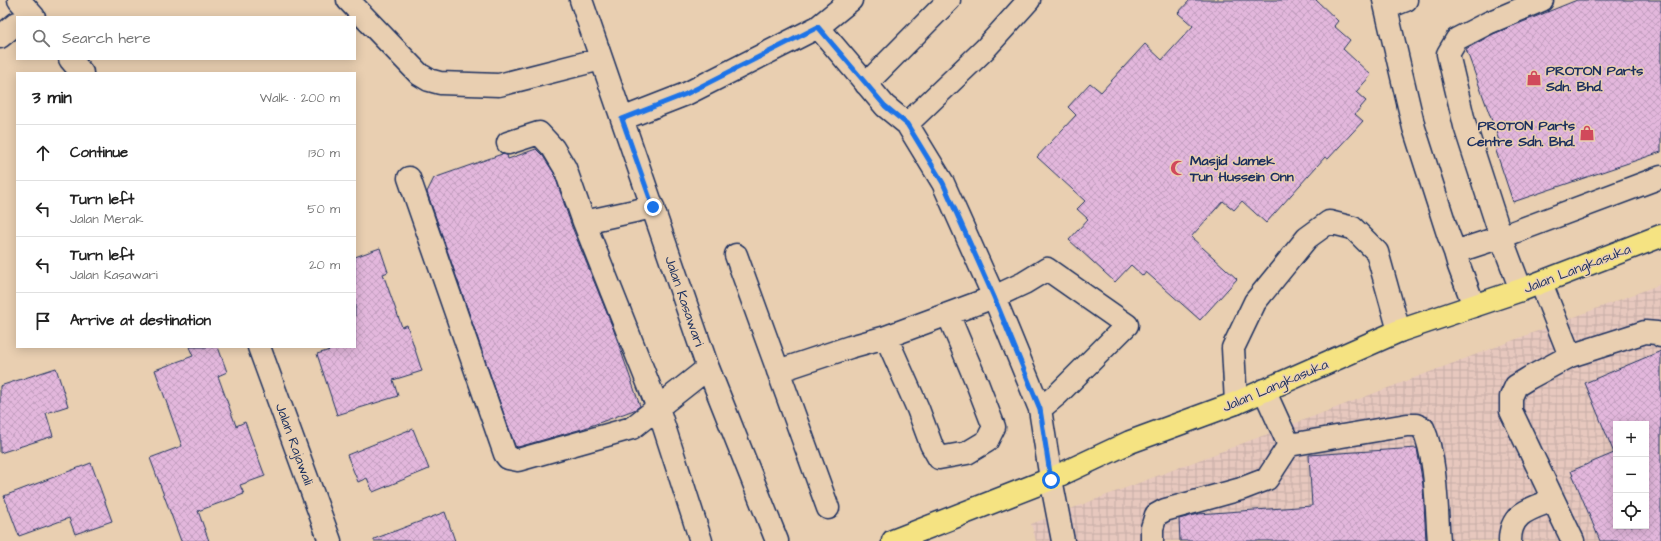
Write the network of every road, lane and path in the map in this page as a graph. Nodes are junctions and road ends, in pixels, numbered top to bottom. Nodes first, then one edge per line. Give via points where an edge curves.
1 (348, 0) edge
2 (581, 0) edge
3 (851, 0) edge
4 (949, 0) edge
5 (1029, 0) edge
6 (1542, 0) edge
7 (1392, 3) edge
8 (16, 22) edge
9 (818, 27) junction
10 (0, 37) edge
11 (601, 59) junction
12 (71, 60) edge
13 (81, 72) edge
14 (866, 84) junction
15 (622, 119) junction
16 (907, 124) junction
17 (508, 143) dead end
18 (1661, 177) edge
19 (409, 178) dead end
20 (653, 207) junction
21 (584, 222) junction
22 (1661, 236) edge
23 (1501, 237) junction
24 (1455, 252) junction
25 (736, 255) dead end
26 (1531, 287) junction
27 (994, 297) junction
28 (1474, 306) junction
29 (948, 314) junction
30 (1398, 331) junction
31 (1661, 336) edge
32 (886, 337) junction
33 (259, 348) edge
34 (1570, 356) junction
35 (708, 368) junction
36 (778, 371) junction
37 (1264, 390) junction
38 (1236, 403) junction
39 (658, 408) junction
40 (1040, 409) junction
41 (1290, 445) junction
42 (1051, 480) junction
43 (1553, 500) junction
44 (828, 508) dead end
45 (330, 541) edge
46 (701, 541) edge
47 (777, 541) edge
48 (893, 541) edge
49 (1063, 541) edge
50 (1152, 541) edge
51 (1439, 541) edge
52 (1510, 541) edge
53 (1573, 541) edge

1 - 11 street via 419,74 440,83 499,85
2 - 11 street, Jalan Kasawari
3 - 9 street
4 - 14 street
5 - 16 street via 985,49
6 - 23 street via 1457,39 1448,54 1465,126
7 - 24 street via 1414,128
8 - 10 street
9 - 14 street
9 - 15 street via 686,94
11 - 15 street, Jalan Kasawari
12 - 13 street
14 - 16 street via 885,106
15 - 20 street, Jalan Kasawari
16 - 27 street via 943,183
17 - 21 street via 536,133 546,139 565,168
18 - 23 street
19 - 39 street via 508,458 518,460 632,428
20 - 21 street
20 - 35 street, Jalan Kasawari
21 - 39 street
22 - 26 main road, Jalan Langkasuka
23 - 24 street
23 - 26 street
24 - 28 street
25 - 36 street
26 - 28 main road, Jalan Langkasuka
26 - 34 street
27 - 29 street
27 - 40 street
27 - 40 street via 1047,269 1127,325
28 - 30 main road, Jalan Langkasuka
29 - 32 street
29 - 32 street via 994,427 987,441 967,453 939,458
30 - 37 main road, Jalan Langkasuka
30 - 38 street via 1377,252 1353,228 1329,222 1307,238 1255,302 1234,348
31 - 34 street via 1645,332
32 - 36 street
33 - 45 street, Jalan Rajawali
34 - 43 street via 1516,386 1512,397 1511,411
35 - 39 street
35 - 47 street, Jalan Kasawari
36 - 44 street
37 - 38 main road, Jalan Langkasuka
37 - 41 street
38 - 42 main road, Jalan Langkasuka via 1130,442
39 - 46 street
40 - 42 street
41 - 50 street via 1267,479 1156,515
41 - 51 street via 1408,426 1424,428 1433,471
42 - 48 main road, Jalan Langkasuka
42 - 49 street
43 - 52 street via 1521,513 1512,524
43 - 53 street

